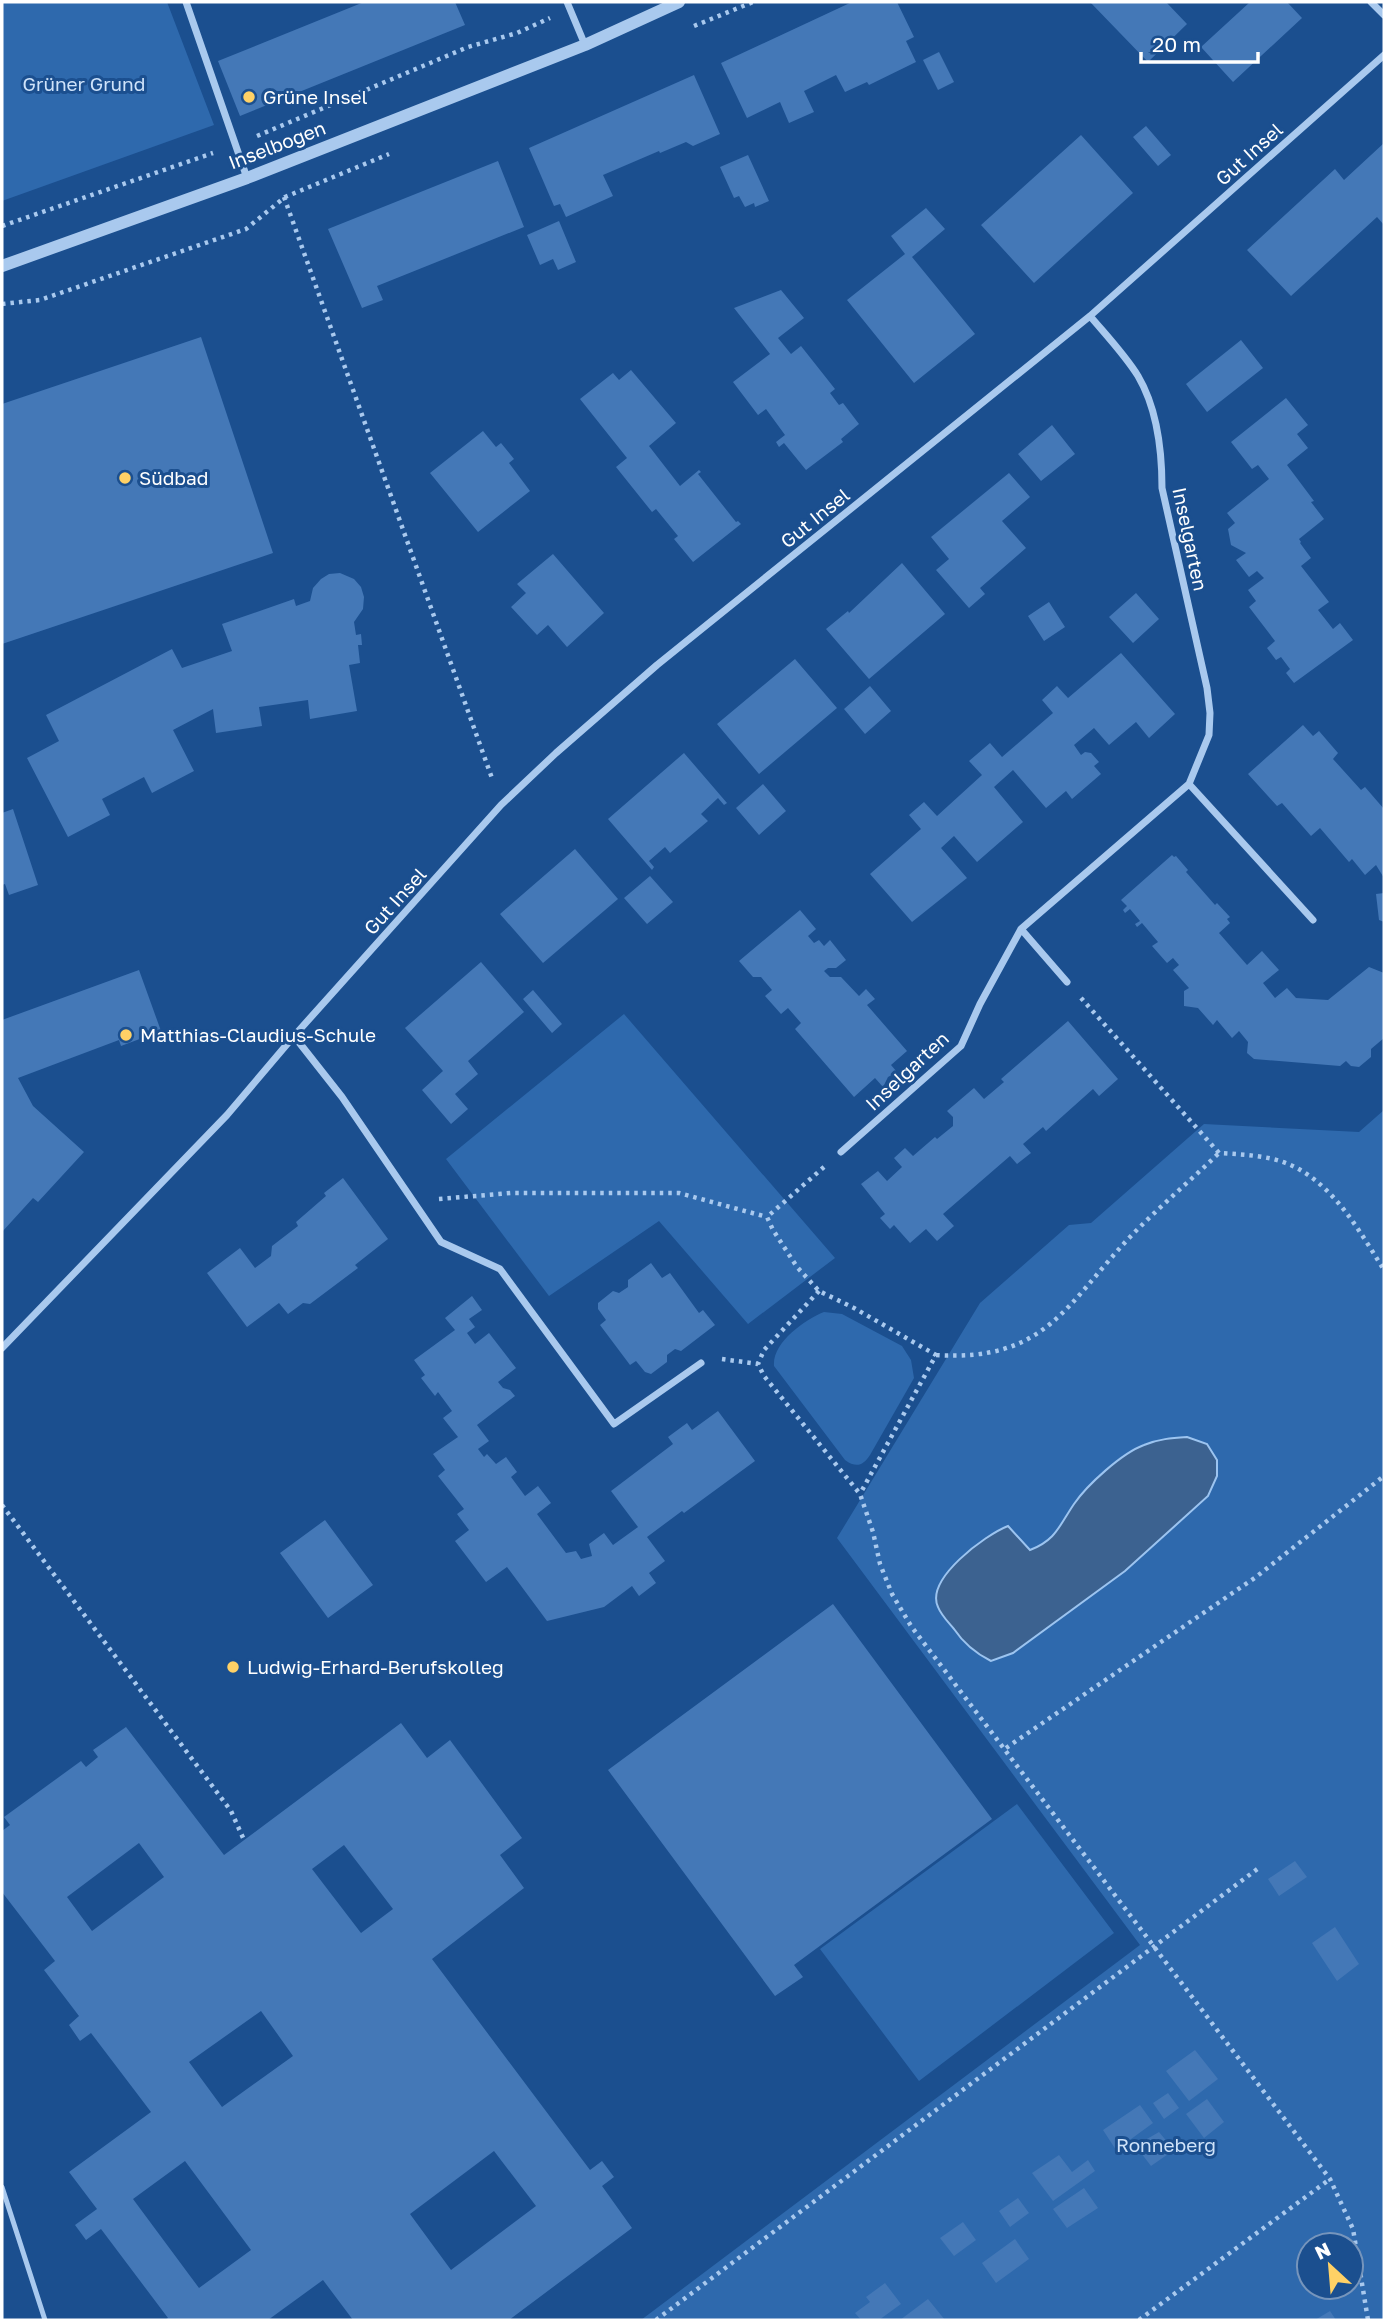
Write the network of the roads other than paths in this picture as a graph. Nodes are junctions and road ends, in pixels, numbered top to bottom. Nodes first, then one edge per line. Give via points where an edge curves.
1 (186, 2) edge
2 (679, 2) edge
3 (1371, 2) edge
4 (568, 6) edge
5 (1384, 15) edge
6 (585, 45) junction
7 (1384, 55) edge
8 (247, 178) junction
9 (2, 266) edge
10 (1090, 316) junction
11 (1189, 784) junction
12 (1313, 920) dead end
13 (1021, 929) junction
14 (1067, 982) road end
15 (294, 1036) junction
16 (841, 1152) road end
17 (2, 1348) edge
18 (701, 1363) road end
19 (2, 2187) edge
20 (45, 2320) edge

1 - 8 street
2 - 6 street, Inselbogen
3 - 5 street
4 - 6 street
6 - 8 street, Inselbogen
7 - 10 street, Gut Insel
8 - 9 street, Inselbogen
10 - 11 street, Inselgarten via 1138,376 1157,431 1162,488 1210,712 1209,735
10 - 15 street, Gut Insel via 657,665 556,753 501,805
11 - 12 street
11 - 13 street, Inselgarten
13 - 14 street
13 - 16 street, Inselgarten via 961,1046
15 - 17 street, Gut Insel via 227,1115
15 - 18 street via 441,1241 500,1269 614,1424
19 - 20 lane

